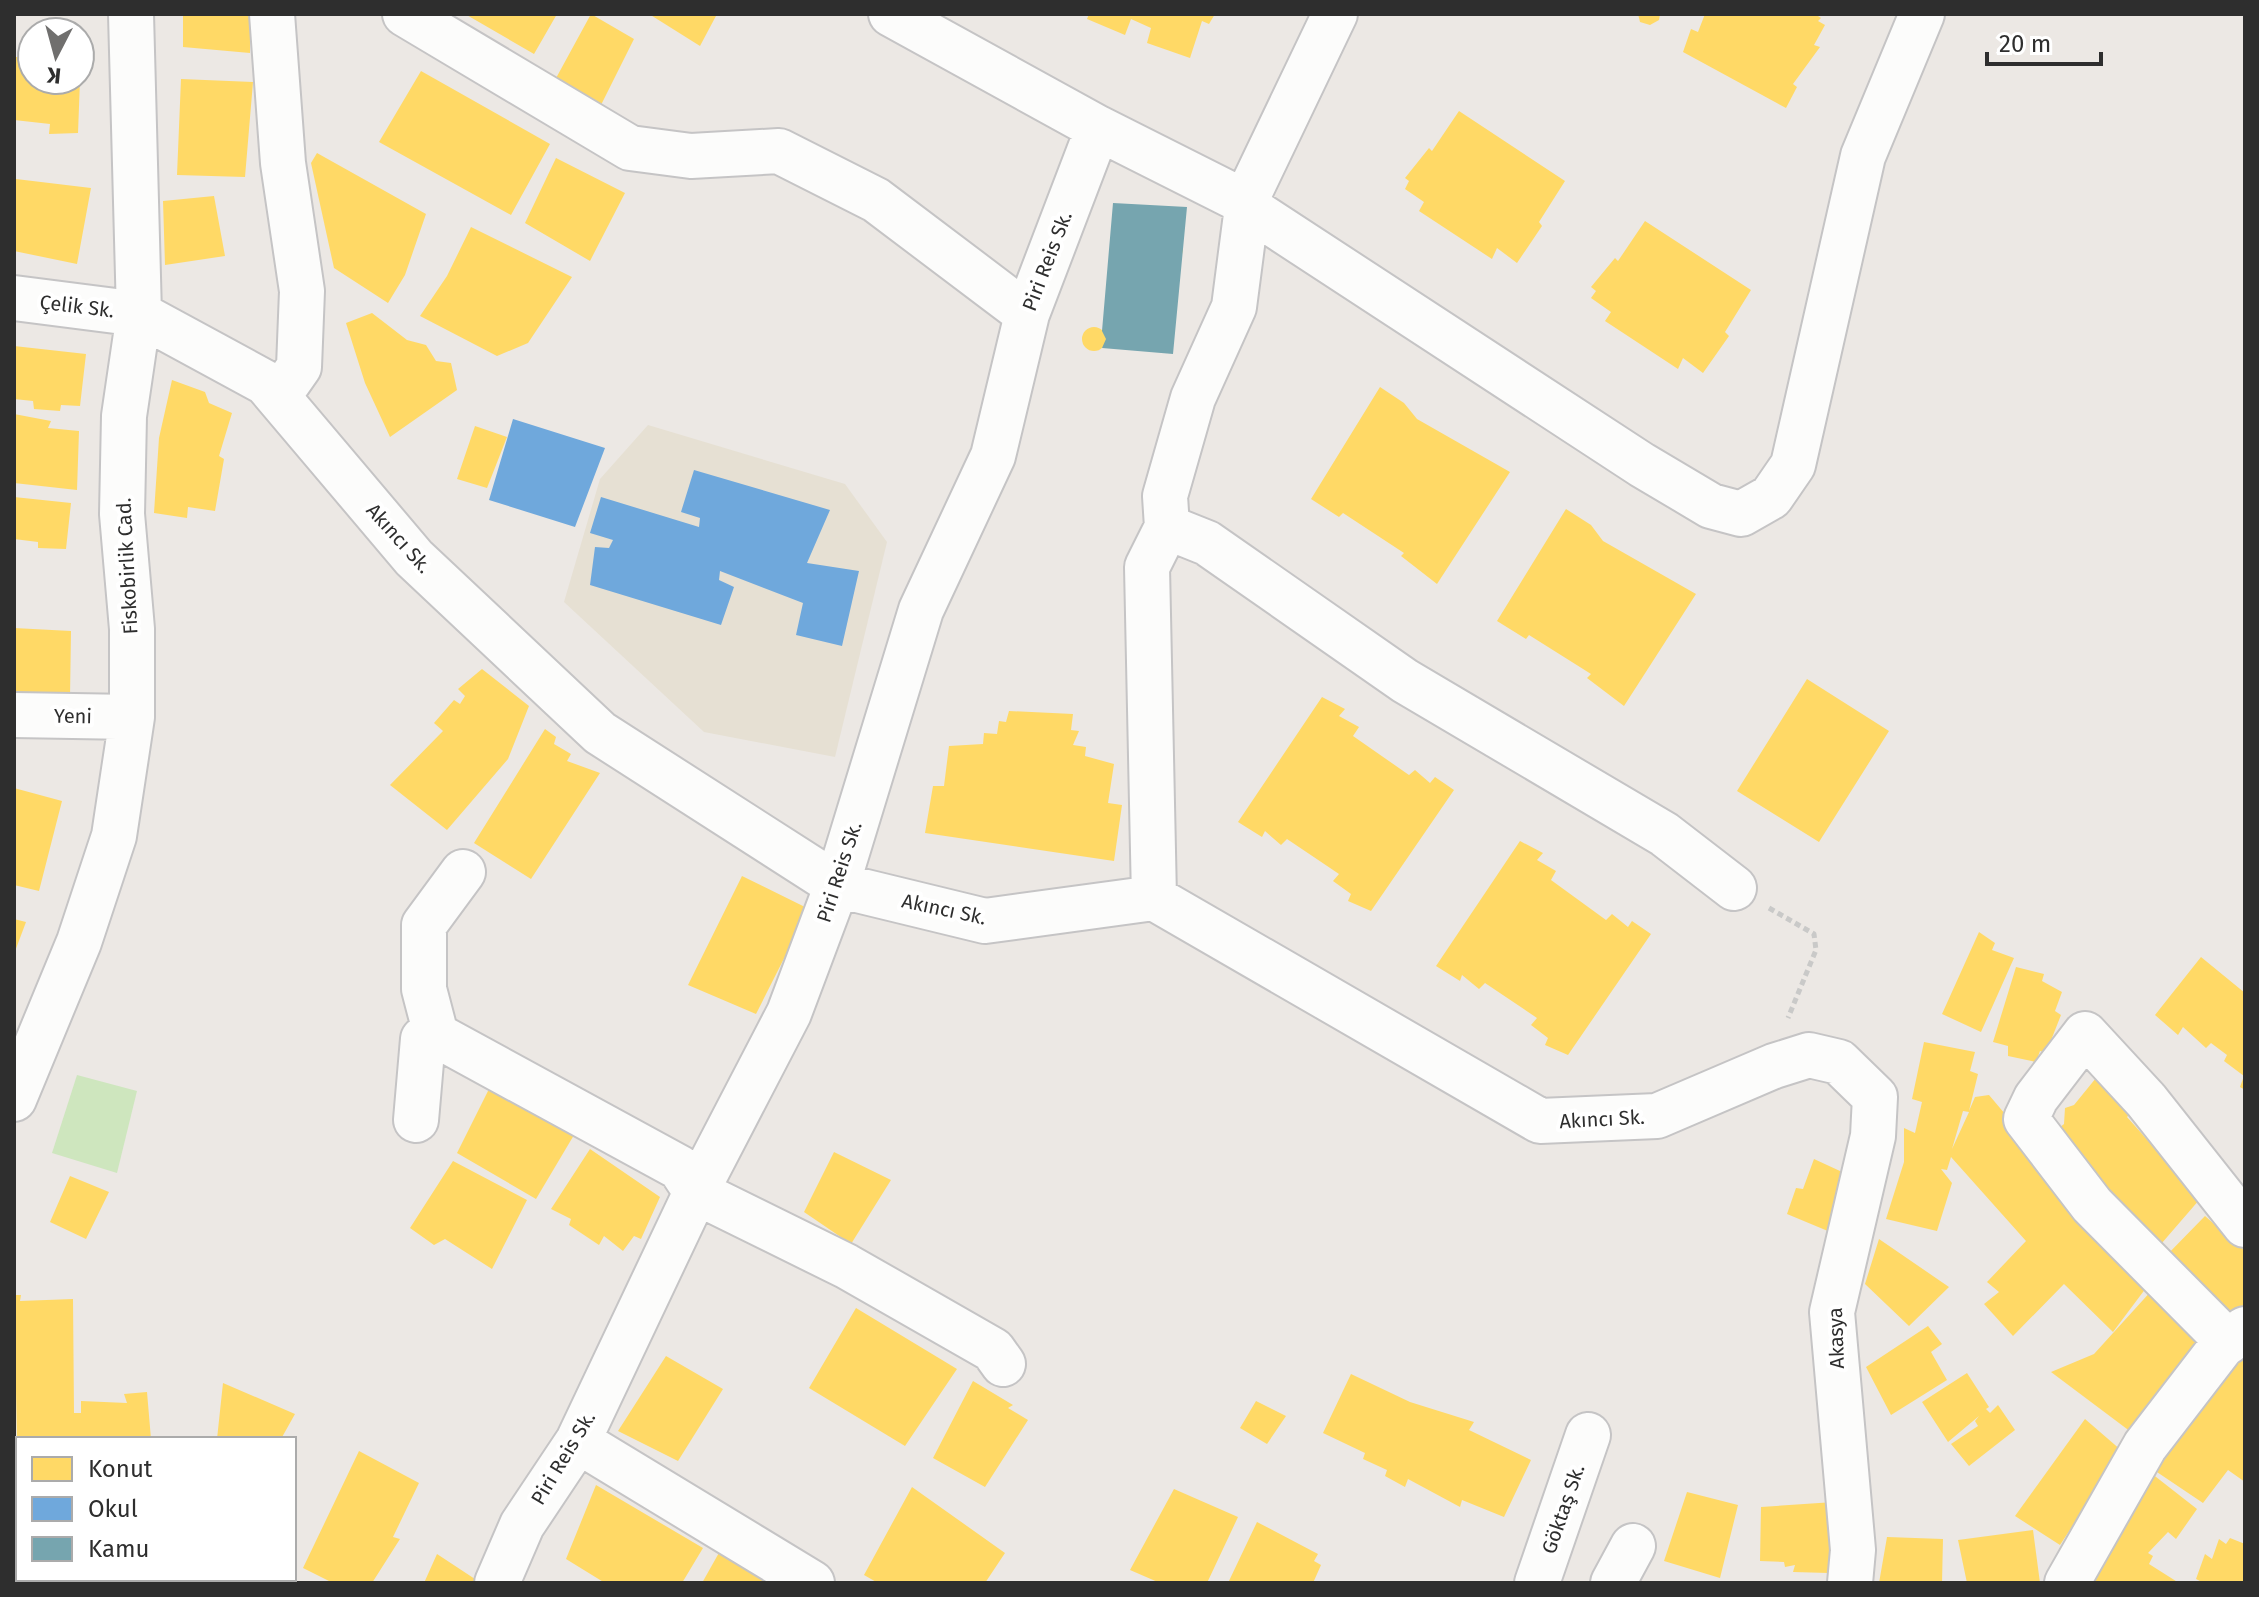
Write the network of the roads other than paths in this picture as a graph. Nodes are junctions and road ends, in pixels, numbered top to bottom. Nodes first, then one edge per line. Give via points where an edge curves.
1 (131, 14) edge
2 (272, 14) edge
3 (405, 14) edge
4 (891, 14) edge
5 (1335, 14) edge
6 (1922, 14) edge
7 (1098, 128) junction
8 (1246, 204) junction
9 (14, 298) edge
10 (139, 314) junction
11 (1027, 314) junction
12 (278, 397) junction
13 (1167, 527) junction
14 (14, 715) edge
15 (132, 717) junction
16 (463, 872) dead end
17 (837, 885) junction
18 (1734, 888) road end
19 (1154, 898) junction
20 (436, 1035) junction
21 (24, 1049) edge
22 (1875, 1097) joint
23 (14, 1099) edge
24 (416, 1120) dead end
25 (696, 1192) junction
26 (2245, 1225) edge
27 (2236, 1335) edge
28 (1003, 1364) dead end
29 (1588, 1435) dead end
30 (578, 1441) junction
31 (1633, 1546) dead end
32 (497, 1583) edge
33 (812, 1583) edge
34 (1537, 1583) edge
35 (1613, 1583) edge
36 (1850, 1583) edge
37 (2067, 1583) edge

1 - 10 street, Fiskobirlik Cad.
2 - 12 street via 283,163 302,291 299,367
3 - 11 street via 630,148 691,156 779,151 876,200
4 - 7 street
5 - 8 street
6 - 8 street via 1863,156 1793,465 1771,497 1741,514 1711,506 1642,465
7 - 8 street
7 - 11 street, Piri Reis Sk.
8 - 13 street via 1234,307 1193,398 1165,496
9 - 10 street, Çelik Sk.
10 - 12 street, Akıncı Sk. via 266,383
10 - 15 street, Fiskobirlik Cad. via 124,430 122,514 132,629
11 - 17 street, Piri Reis Sk. via 993,456 921,610
12 - 17 street, Akıncı Sk. via 414,558 600,733
13 - 18 street via 1207,543 1405,681 1664,834
13 - 19 street via 1147,567
14 - 15 street, Yeni
15 - 21 street, Fiskobirlik Cad. via 114,836 79,942
16 - 20 street via 424,925 424,989
17 - 19 street, Akıncı Sk. via 985,921
17 - 25 street, Piri Reis Sk. via 789,1013
19 - 22 street, Akıncı Sk. via 1540,1121 1657,1116 1809,1055 1839,1062
20 - 24 street via 423,1039
20 - 25 street via 680,1168
21 - 23 street, Fiskobirlik Cad.
22 - 36 street, Akasya via 1873,1136 1832,1312 1853,1550
25 - 28 street via 846,1266 993,1350
25 - 30 street, Piri Reis Sk.
26 - 27 street via 2146,1100 2085,1034 2026,1119 2092,1205
27 - 37 street via 2145,1446
29 - 34 street, Göktaş Sk.
30 - 32 street, Piri Reis Sk. via 522,1525
30 - 33 street
31 - 35 street

